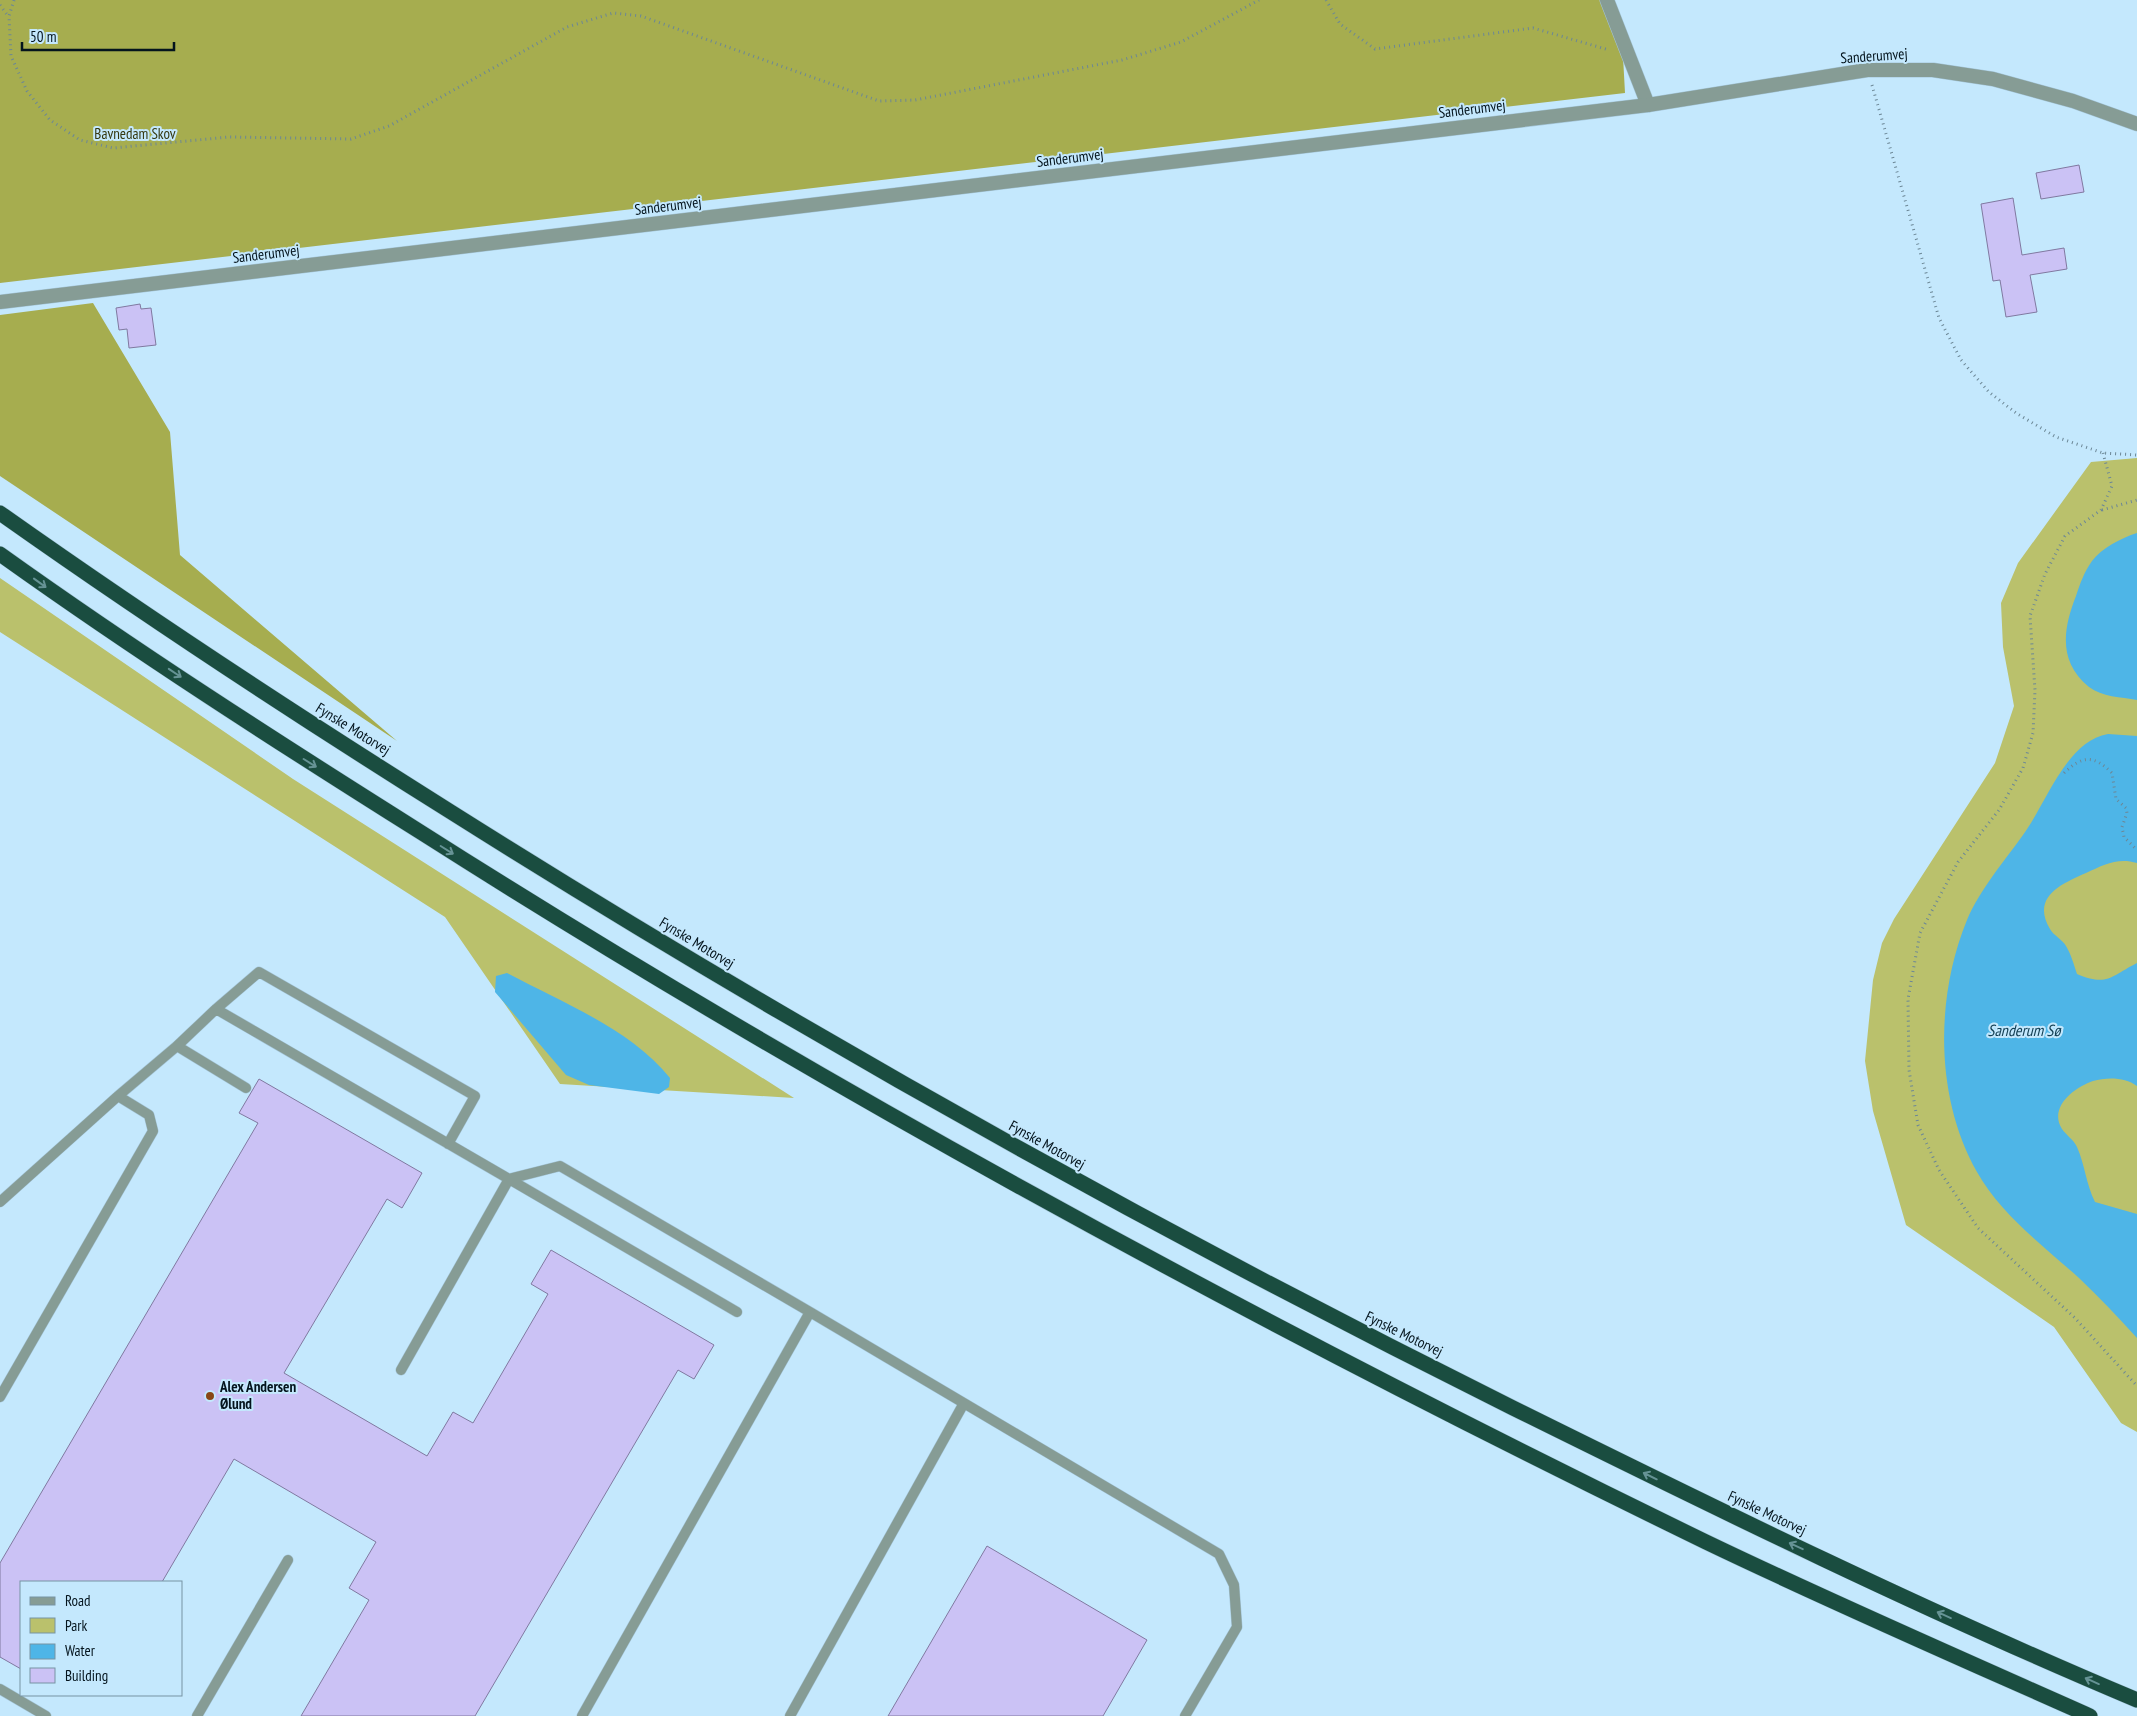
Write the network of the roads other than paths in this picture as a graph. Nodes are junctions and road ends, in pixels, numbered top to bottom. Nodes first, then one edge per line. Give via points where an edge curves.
1 (1607, 0) edge
2 (1648, 105) junction
3 (2137, 124) edge
4 (0, 302) edge
5 (0, 512) edge
6 (0, 554) edge
7 (216, 1009) junction
8 (177, 1046) junction
9 (246, 1088) dead end
10 (118, 1096) junction
11 (448, 1144) junction
12 (509, 1179) junction
13 (0, 1202) edge
14 (737, 1312) dead end
15 (810, 1312) junction
16 (401, 1370) dead end
17 (0, 1398) edge
18 (964, 1403) junction
19 (288, 1560) dead end
20 (0, 1689) edge
21 (2137, 1700) edge
22 (46, 1716) edge
23 (197, 1716) edge
24 (582, 1716) edge
25 (790, 1716) edge
26 (1185, 1716) edge
27 (2090, 1716) edge

1 - 2 street
2 - 3 street, Sanderumvej via 1867,70 1934,70 1992,79 2073,101
2 - 4 street, Sanderumvej
21 -> 5 highway, Fynske Motorvej via 1724,1513 1334,1319 943,1108 742,991 310,723 79,569
6 -> 27 highway via 292,751 532,903 726,1020 1039,1199 1319,1349 1709,1543
7 - 8 lane
7 - 11 lane
7 - 11 lane via 259,972 475,1096
8 - 9 lane
8 - 10 lane
10 - 13 lane
10 - 17 lane via 148,1115 153,1131
11 - 12 lane
12 - 14 lane
12 - 15 lane via 560,1166
12 - 16 lane
15 - 18 lane
15 - 24 lane
18 - 25 lane
18 - 26 lane via 1219,1554 1234,1584 1237,1627
19 - 23 lane
20 - 22 lane

